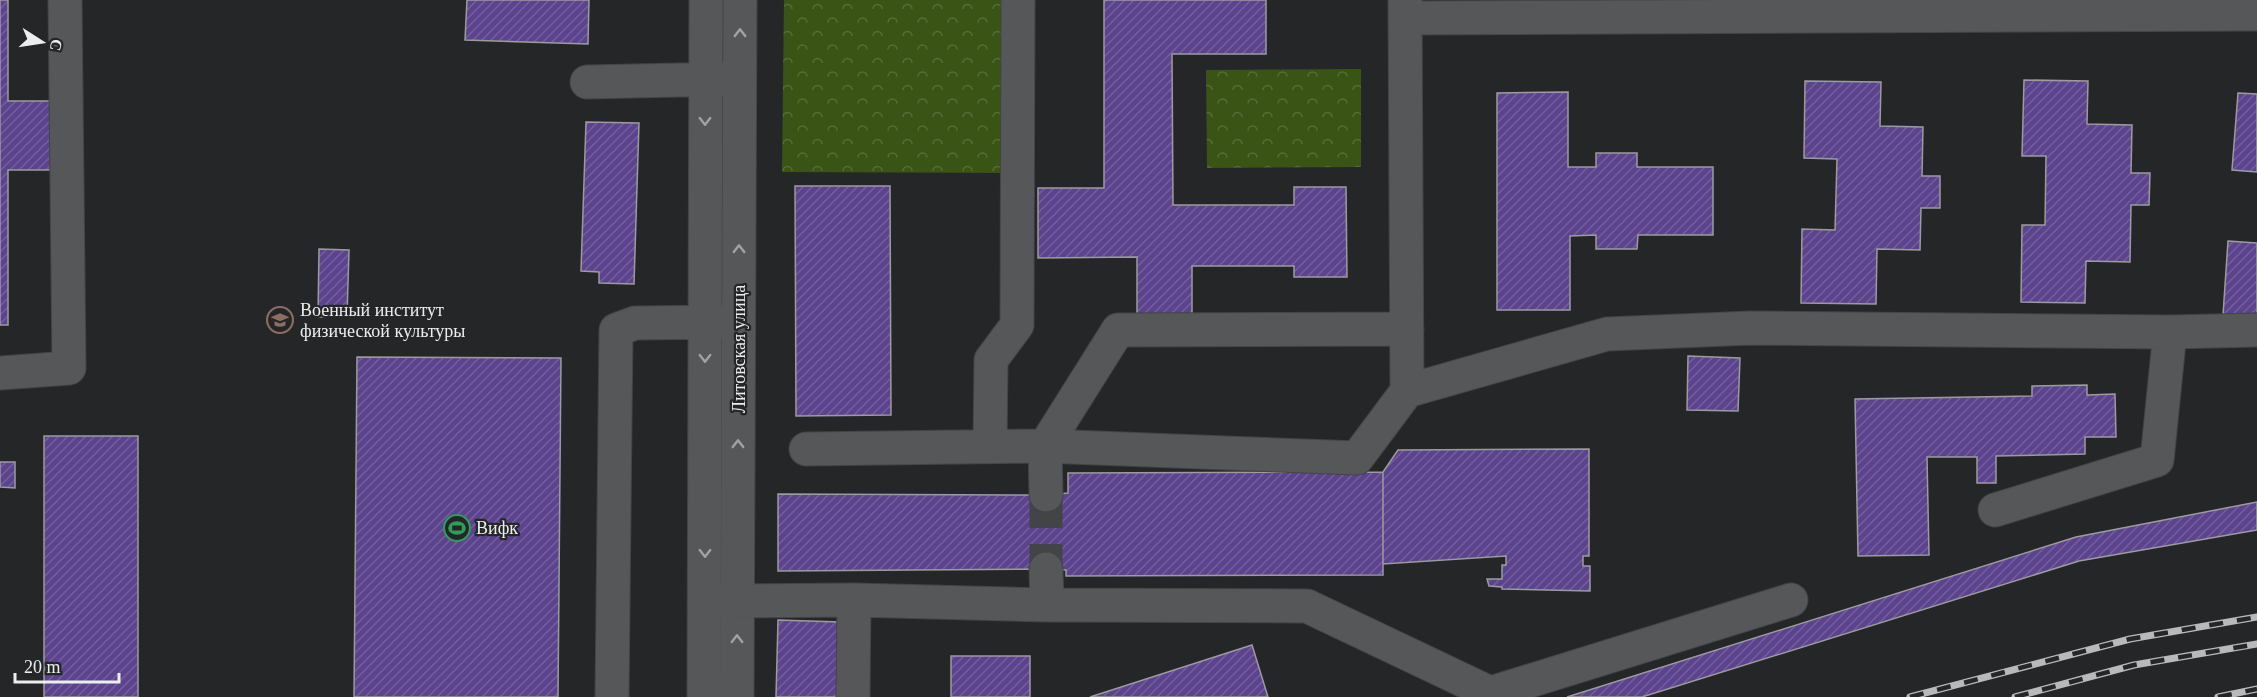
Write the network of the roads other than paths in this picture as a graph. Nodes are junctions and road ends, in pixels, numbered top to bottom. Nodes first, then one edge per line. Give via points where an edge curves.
1 (64, 0) edge
2 (706, 0) edge
3 (740, 0) edge
4 (1018, 0) edge
5 (1405, 9) edge
6 (2257, 15) edge
7 (740, 79) junction
8 (705, 80) junction
9 (587, 82) dead end
10 (705, 322) junction
11 (739, 322) junction
12 (1407, 329) junction
13 (2257, 330) edge
14 (2170, 332) junction
15 (0, 373) edge
16 (1407, 391) junction
17 (1045, 446) junction
18 (990, 447) junction
19 (806, 449) dead end
20 (1046, 495) tunnel mouth
21 (1995, 510) dead end
22 (1046, 569) tunnel mouth
23 (854, 600) junction
24 (1791, 600) dead end
25 (737, 601) junction
26 (705, 602) junction
27 (1047, 605) junction
28 (1484, 695) edge
29 (612, 697) edge
30 (704, 697) edge
31 (737, 697) edge
32 (853, 697) edge

1 - 15 street via 69,368
2 - 8 street, Литовская улица
7 -> 3 street, Литовская улица
4 - 18 street via 1017,325 991,360
5 - 6 street
5 - 12 street
7 - 8 street
11 -> 7 street, Литовская улица
8 - 9 street
8 -> 10 street, Литовская улица
10 - 11 street
10 -> 26 street, Литовская улица
10 - 29 street via 635,323 616,330
25 -> 11 street, Литовская улица
12 - 16 street
12 - 17 street via 1118,330
13 - 14 street
14 - 16 street via 1751,328 1607,334
14 - 21 street via 2157,460
16 - 17 street via 1357,458
17 - 18 street
17 - 20 street
18 - 19 street
22 - 27 street
23 - 25 street
23 - 27 street
23 - 32 street
24 - 28 street
25 - 26 street
31 -> 25 street, Литовская улица
26 - 30 street, Литовская улица
27 - 28 street via 1307,606

